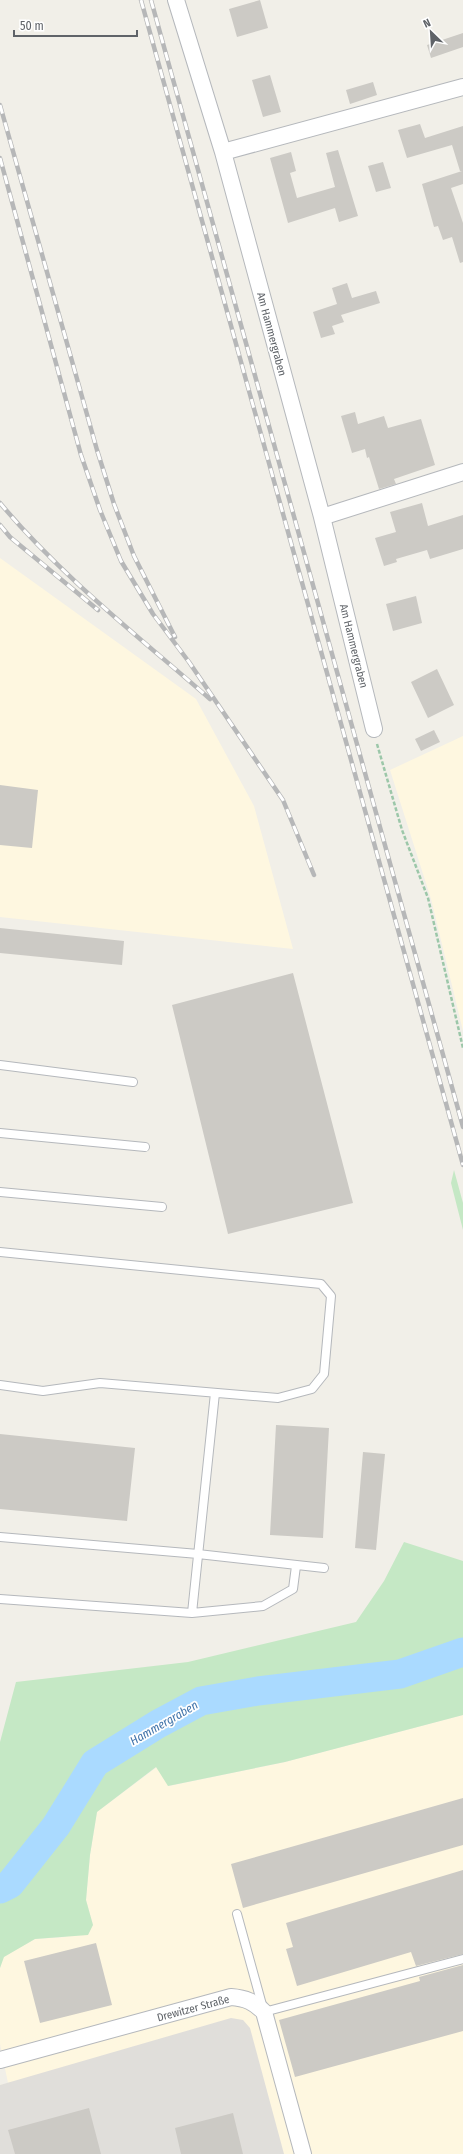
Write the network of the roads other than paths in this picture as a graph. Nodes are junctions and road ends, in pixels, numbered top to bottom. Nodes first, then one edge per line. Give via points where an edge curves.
1 (176, 0) edge
2 (463, 87) edge
3 (223, 152) junction
4 (463, 472) edge
5 (322, 517) junction
6 (374, 730) road end
7 (0, 1065) edge
8 (133, 1082) dead end
9 (0, 1133) edge
10 (145, 1147) dead end
11 (0, 1192) edge
12 (162, 1208) dead end
13 (0, 1252) edge
14 (0, 1385) edge
15 (215, 1393) junction
16 (0, 1537) edge
17 (198, 1554) junction
18 (296, 1566) junction
19 (324, 1568) dead end
20 (0, 1599) edge
21 (192, 1614) junction
22 (237, 1914) dead end
23 (463, 1959) edge
24 (264, 2012) junction
25 (0, 2060) edge
26 (303, 2154) edge

1 - 3 street, Am Hammergraben
2 - 3 street
3 - 5 street, Am Hammergraben
4 - 5 street
5 - 6 street, Am Hammergraben
7 - 8 lane
9 - 10 lane
11 - 12 lane
13 - 15 lane via 321,1284 331,1296 324,1374 312,1389 278,1398
14 - 15 lane via 43,1391 100,1383
15 - 17 lane
16 - 17 lane
17 - 18 lane
17 - 21 lane
18 - 19 lane
18 - 21 lane via 293,1589 263,1606
20 - 21 lane
22 - 24 lane
23 - 24 lane
24 - 25 street, Drewitzer Straße via 255,2003 231,1997
24 - 26 street

